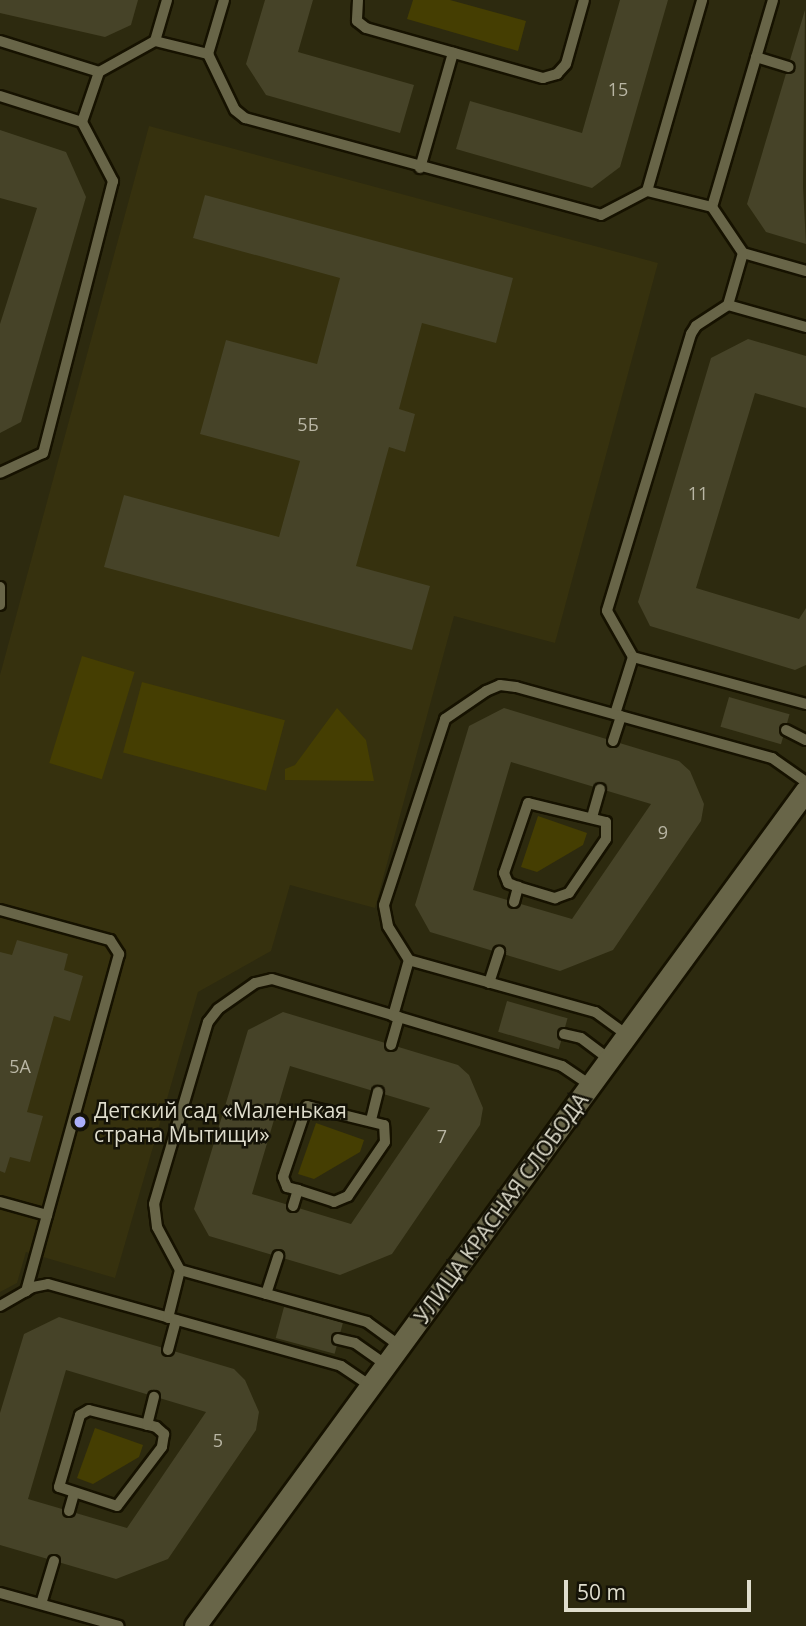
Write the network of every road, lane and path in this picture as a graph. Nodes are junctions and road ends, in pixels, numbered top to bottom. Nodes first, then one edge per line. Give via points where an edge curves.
1 (167, 0) edge
2 (224, 0) edge
3 (358, 0) edge
4 (584, 0) edge
5 (702, 0) edge
6 (772, 0) edge
7 (0, 41) edge
8 (155, 41) junction
9 (453, 52) junction
10 (208, 54) junction
11 (756, 57) junction
12 (788, 66) dead end
13 (99, 72) junction
14 (0, 96) edge
15 (82, 122) junction
16 (420, 168) junction
17 (647, 191) junction
18 (712, 207) junction
19 (743, 253) junction
20 (806, 271) edge
21 (728, 305) junction
22 (806, 327) edge
23 (0, 474) edge
24 (0, 587) edge
25 (0, 605) edge
26 (633, 657) junction
27 (806, 704) edge
28 (618, 715) junction
29 (786, 730) dead end
30 (806, 740) edge
31 (614, 741) dead end
32 (806, 782) edge
33 (600, 789) dead end
34 (806, 790) edge
35 (593, 817) junction
36 (519, 887) junction
37 (514, 902) dead end
38 (0, 910) edge
39 (499, 952) dead end
40 (409, 960) junction
41 (489, 983) junction
42 (396, 1017) junction
43 (564, 1034) dead end
44 (627, 1035) junction
45 (391, 1045) dead end
46 (609, 1059) junction
47 (590, 1085) junction
48 (379, 1092) dead end
49 (371, 1121) junction
50 (298, 1190) junction
51 (0, 1202) edge
52 (293, 1206) dead end
53 (47, 1214) junction
54 (278, 1256) dead end
55 (180, 1270) junction
56 (26, 1291) junction
57 (266, 1294) junction
58 (0, 1306) edge
59 (172, 1319) junction
60 (338, 1339) dead end
61 (400, 1346) junction
62 (168, 1350) dead end
63 (386, 1365) junction
64 (371, 1386) junction
65 (155, 1397) dead end
66 (147, 1425) junction
67 (74, 1494) junction
68 (69, 1511) dead end
69 (54, 1561) dead end
70 (0, 1594) edge
71 (41, 1605) junction
72 (119, 1626) edge
73 (195, 1626) edge

1 - 8 lane
2 - 10 lane
3 - 9 lane via 357,21 366,28
4 - 9 lane via 566,64 557,74 543,78
5 - 17 lane
6 - 11 lane
7 - 13 lane
8 - 10 lane
8 - 13 lane
9 - 16 lane
10 - 16 lane via 235,110 257,125
11 - 12 lane
11 - 18 lane
13 - 15 lane
14 - 15 lane
15 - 23 lane via 113,181 43,453
16 - 17 lane via 591,214 611,211
17 - 18 lane
18 - 19 lane
19 - 20 lane
19 - 21 lane
21 - 22 lane
21 - 26 lane via 705,318 691,334 609,600 611,620
24 - 25 lane
26 - 27 lane
26 - 28 lane
28 - 31 lane
28 - 32 lane via 772,758
28 - 40 lane via 500,685 445,719 384,905 387,926
29 - 30 lane
33 - 35 lane
34 - 44 street, УЛИЦА КРАСНАЯ СЛОБОДА
35 - 36 lane via 606,822 608,835 569,893 555,898
35 - 36 lane via 528,803 504,873 508,883
36 - 37 lane
38 - 53 lane via 110,940 119,954
39 - 41 lane
40 - 41 lane
40 - 42 lane
41 - 44 lane via 594,1012
42 - 45 lane
42 - 47 lane via 562,1066
42 - 55 lane via 263,979 212,1015 154,1204 157,1227
43 - 46 lane via 580,1038
44 - 46 street, УЛИЦА КРАСНАЯ СЛОБОДА
46 - 47 street, УЛИЦА КРАСНАЯ СЛОБОДА
47 - 61 street, УЛИЦА КРАСНАЯ СЛОБОДА
48 - 49 lane
49 - 50 lane via 384,1125 387,1138 348,1196 334,1202
49 - 50 lane via 307,1106 283,1177 287,1187
50 - 52 lane
51 - 53 lane
53 - 56 lane
54 - 57 lane
55 - 57 lane
55 - 59 lane
56 - 58 lane
56 - 59 lane via 48,1284
57 - 61 lane via 367,1322
59 - 62 lane
59 - 64 lane via 341,1366
60 - 63 lane via 355,1343
61 - 63 street, УЛИЦА КРАСНАЯ СЛОБОДА
63 - 64 street, УЛИЦА КРАСНАЯ СЛОБОДА
64 - 73 street, УЛИЦА КРАСНАЯ СЛОБОДА
65 - 66 lane
66 - 67 lane via 161,1429 164,1443 124,1501 111,1506
66 - 67 lane via 83,1411 59,1481 64,1492
67 - 68 lane
69 - 71 lane
70 - 71 lane
71 - 72 lane

